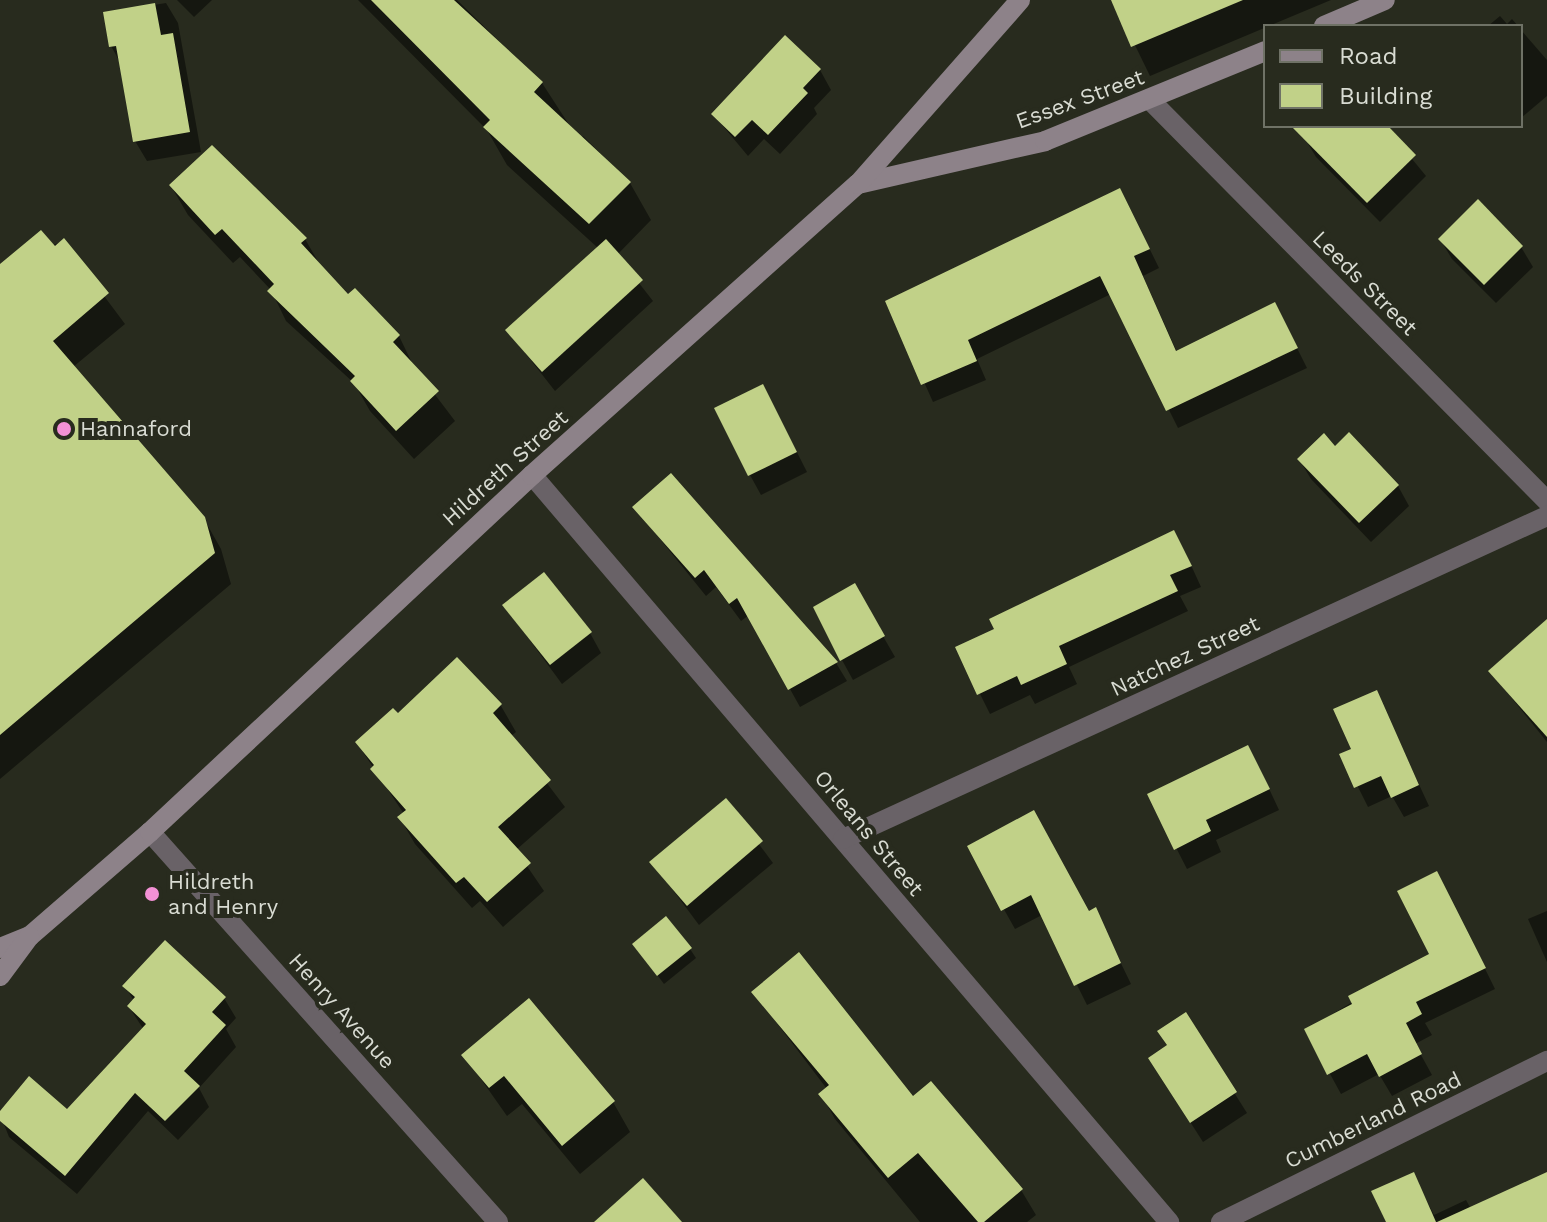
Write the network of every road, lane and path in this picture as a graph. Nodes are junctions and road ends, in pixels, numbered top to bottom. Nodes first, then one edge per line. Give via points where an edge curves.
1 (1020, 0) edge
2 (1385, 0) edge
3 (1329, 24) edge
4 (1263, 52) edge
5 (1149, 99) junction
6 (858, 184) junction
7 (532, 475) junction
8 (1547, 501) edge
9 (1547, 516) edge
10 (150, 832) junction
11 (843, 839) junction
12 (30, 936) junction
13 (0, 948) edge
14 (0, 976) edge
15 (1547, 1061) edge
16 (498, 1222) edge
17 (1169, 1222) edge
18 (1221, 1222) edge

1 - 6 street, Hildreth Street
2 - 3 street
4 - 5 street, Essex Street
5 - 6 street, Essex Street via 1045,141
5 - 8 street, Leeds Street
6 - 7 street, Hildreth Street
7 - 10 street, Hildreth Street
7 - 11 street, Orleans Street
9 - 11 street, Natchez Street
10 - 12 street, Hildreth Street
10 - 16 street, Henry Avenue
11 - 17 street, Orleans Street
12 - 13 street, Hildreth Street
12 - 14 street
15 - 18 street, Cumberland Road

